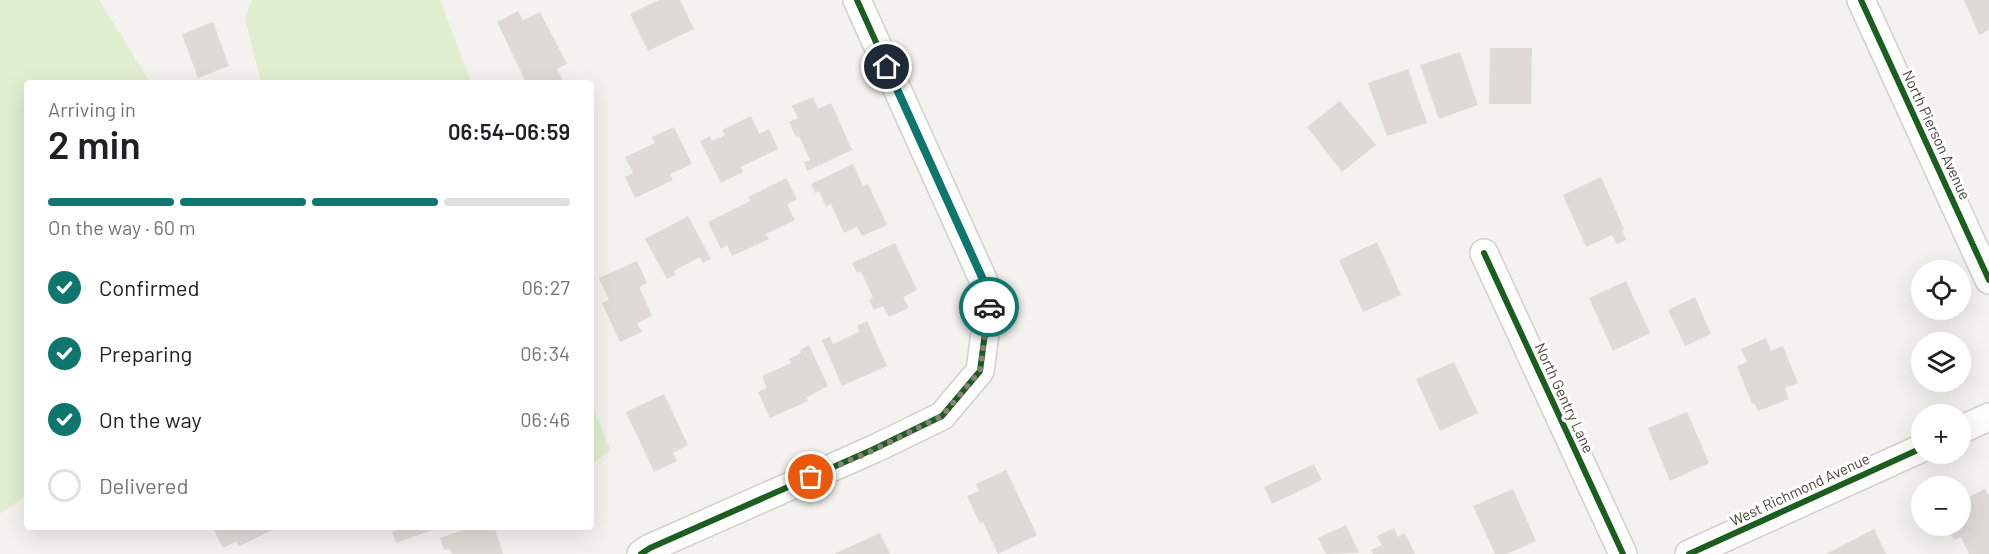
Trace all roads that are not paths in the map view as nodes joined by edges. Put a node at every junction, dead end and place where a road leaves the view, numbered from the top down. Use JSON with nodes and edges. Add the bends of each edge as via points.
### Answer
{"nodes":[{"id":1,"x":857,"y":0,"type":"edge"},
{"id":2,"x":1861,"y":0,"type":"edge"},
{"id":3,"x":1484,"y":253,"type":"dead end"},
{"id":4,"x":1989,"y":280,"type":"edge"},
{"id":5,"x":1989,"y":417,"type":"edge"},
{"id":6,"x":1971,"y":425,"type":"edge"},
{"id":7,"x":1911,"y":453,"type":"edge"},
{"id":8,"x":641,"y":554,"type":"edge"},
{"id":9,"x":1623,"y":554,"type":"edge"},
{"id":10,"x":1689,"y":554,"type":"edge"}],
"edges":[{"from":1,"to":8,"type":"street","via":[[990,295],[980,371],[942,416]]},
{"from":2,"to":4,"type":"street","name":"North Pierson Avenue"},
{"from":3,"to":9,"type":"street","name":"North Gentry Lane"},
{"from":5,"to":6,"type":"street"},
{"from":7,"to":10,"type":"street","name":"West Richmond Avenue"}]}
